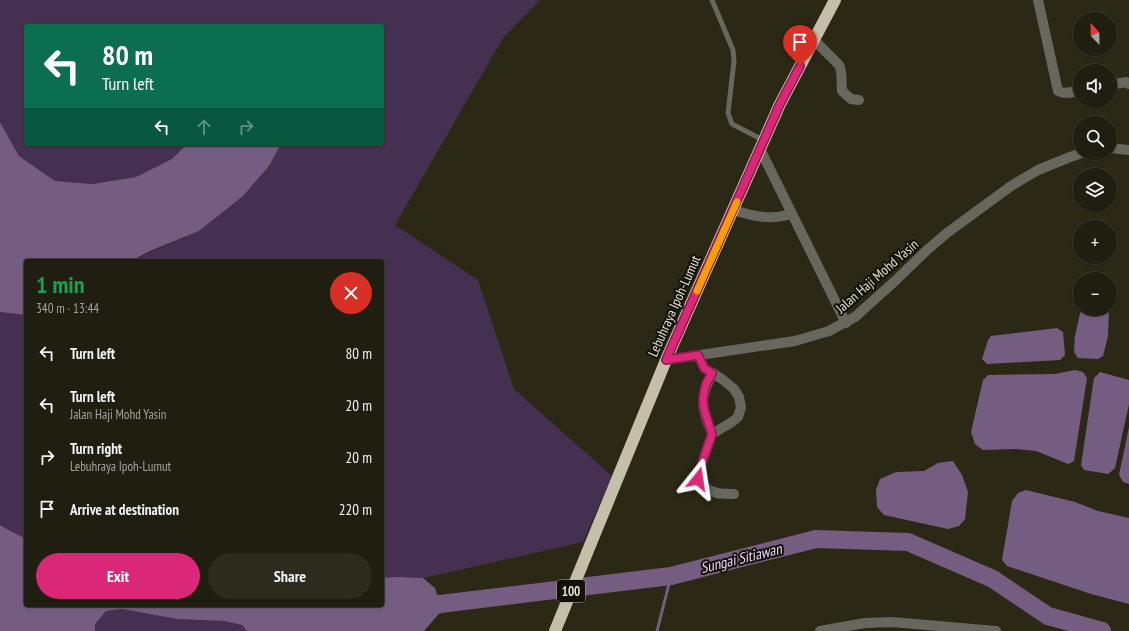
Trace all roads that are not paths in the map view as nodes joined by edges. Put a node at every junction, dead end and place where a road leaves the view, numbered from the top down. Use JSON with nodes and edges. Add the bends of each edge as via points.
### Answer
{"nodes":[{"id":1,"x":712,"y":0,"type":"edge"},
{"id":2,"x":835,"y":0,"type":"edge"},
{"id":3,"x":1038,"y":0,"type":"edge"},
{"id":4,"x":814,"y":40,"type":"junction"},
{"id":5,"x":1117,"y":84,"type":"edge"},
{"id":6,"x":1129,"y":84,"type":"edge"},
{"id":7,"x":1073,"y":92,"type":"edge"},
{"id":8,"x":859,"y":100,"type":"dead end"},
{"id":9,"x":762,"y":145,"type":"junction"},
{"id":10,"x":1128,"y":147,"type":"edge"},
{"id":11,"x":1117,"y":148,"type":"edge"},
{"id":12,"x":1073,"y":156,"type":"edge"},
{"id":13,"x":734,"y":210,"type":"junction"},
{"id":14,"x":792,"y":214,"type":"junction"},
{"id":15,"x":846,"y":323,"type":"junction"},
{"id":16,"x":698,"y":355,"type":"junction"},
{"id":17,"x":666,"y":360,"type":"junction"},
{"id":18,"x":712,"y":373,"type":"junction"},
{"id":19,"x":712,"y":434,"type":"junction"},
{"id":20,"x":734,"y":494,"type":"dead end"},
{"id":21,"x":947,"y":628,"type":"edge"},
{"id":22,"x":555,"y":631,"type":"edge"},
{"id":23,"x":820,"y":631,"type":"edge"},
{"id":24,"x":996,"y":631,"type":"edge"}],
"edges":[{"from":1,"to":9,"type":"lane","via":[[733,50],[729,119],[732,124]]},
{"from":2,"to":4,"type":"highway","name":"Lebuhraya Ipoh-Lumut","number":"100"},
{"from":3,"to":7,"type":"street","via":[[1058,91]]},
{"from":4,"to":8,"type":"street","via":[[839,65],[842,72],[842,91],[851,99]]},
{"from":4,"to":9,"type":"highway","name":"Lebuhraya Ipoh-Lumut","number":"100","via":[[780,104]]},
{"from":5,"to":6,"type":"street"},
{"from":9,"to":13,"type":"highway","name":"Lebuhraya Ipoh-Lumut","number":"100"},
{"from":9,"to":14,"type":"street"},
{"from":10,"to":11,"type":"street"},
{"from":12,"to":15,"type":"street","name":"Jalan Haji Mohd Yasin","via":[[1038,170],[1010,186],[947,233]]},
{"from":13,"to":14,"type":"street","via":[[761,217],[779,218]]},
{"from":13,"to":17,"type":"highway","name":"Lebuhraya Ipoh-Lumut","number":"100"},
{"from":14,"to":15,"type":"street"},
{"from":15,"to":16,"type":"street","name":"Jalan Haji Mohd Yasin","via":[[830,332],[795,341]]},
{"from":16,"to":17,"type":"street","name":"Jalan Haji Mohd Yasin"},
{"from":16,"to":18,"type":"street","via":[[704,368]]},
{"from":17,"to":22,"type":"highway","name":"Lebuhraya Ipoh-Lumut","number":"100"},
{"from":18,"to":19,"type":"street","via":[[706,384],[703,400]]},
{"from":18,"to":19,"type":"street","via":[[734,389],[741,407],[738,417]]},
{"from":19,"to":20,"type":"street","via":[[698,479],[716,493]]},
{"from":21,"to":23,"type":"street","via":[[892,622],[865,623]]},
{"from":21,"to":24,"type":"street"}]}
